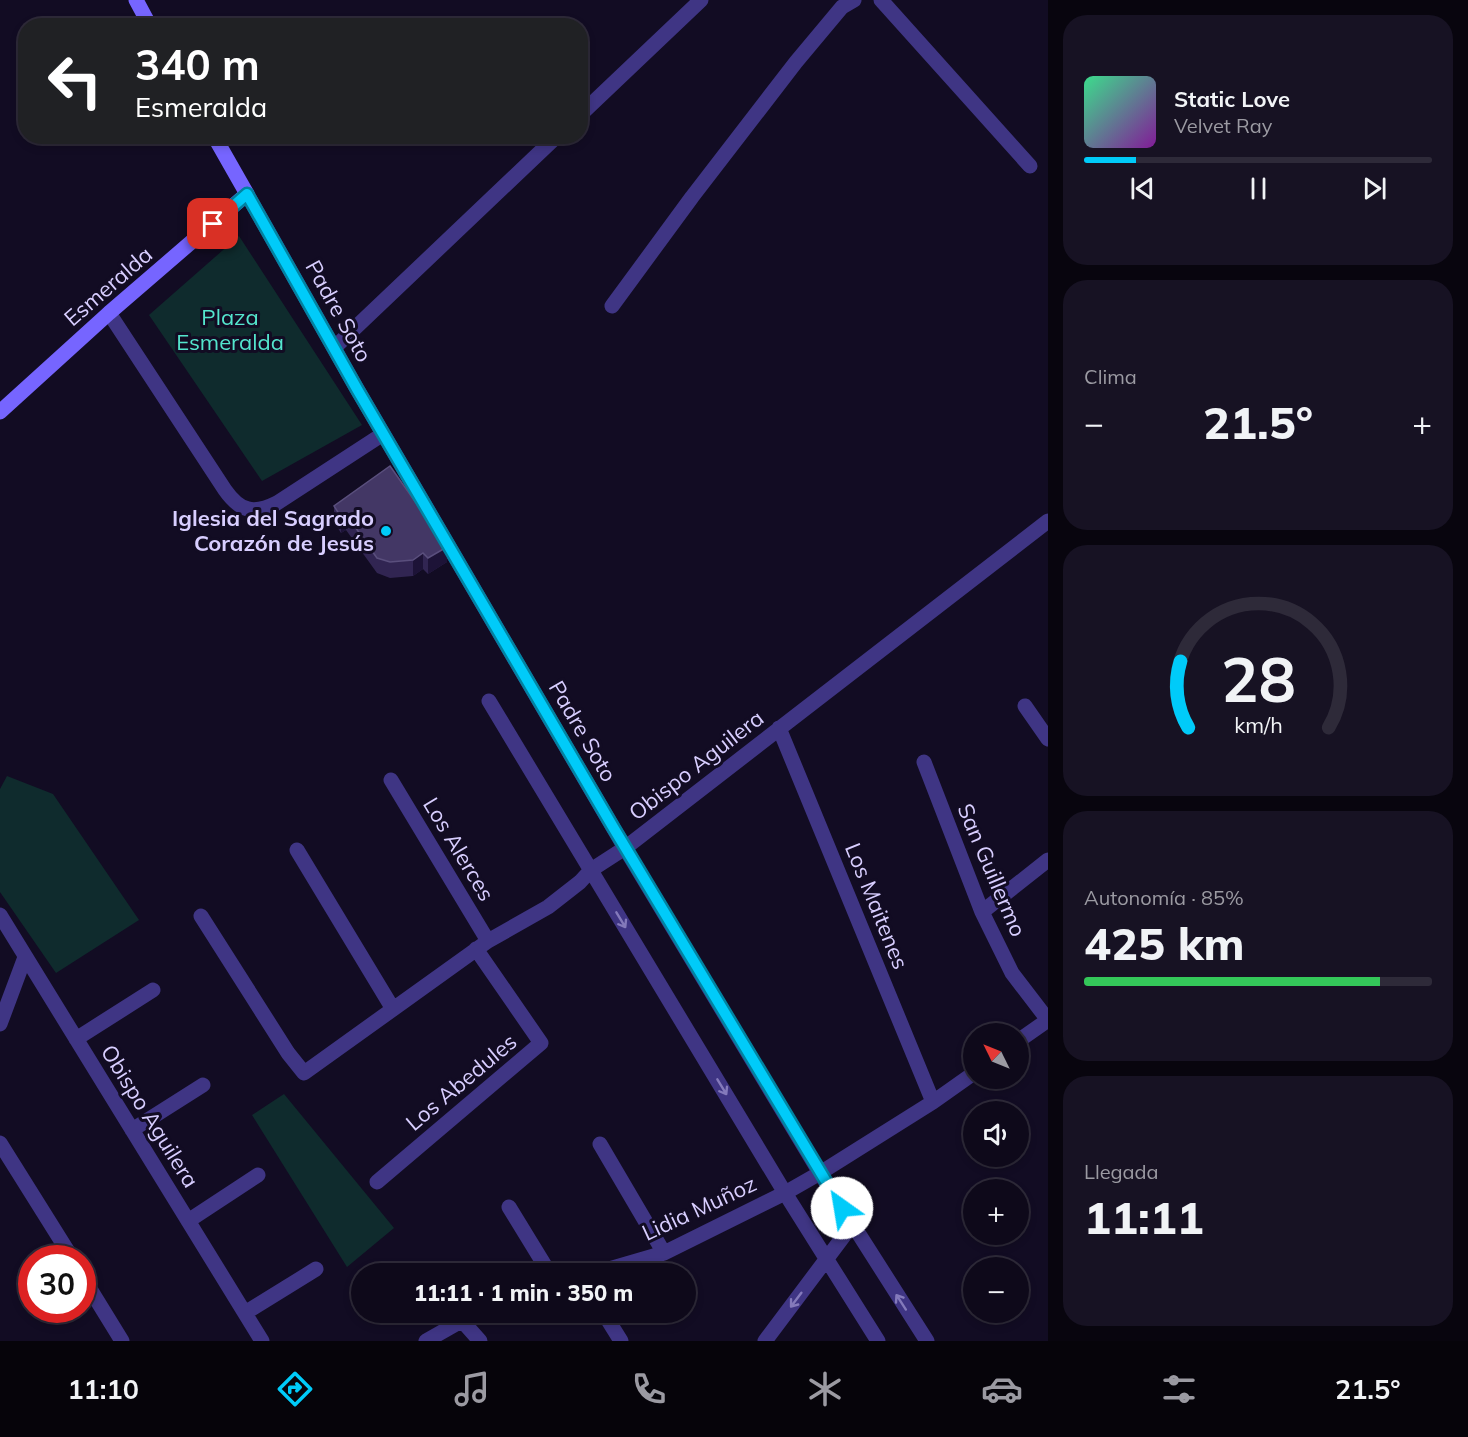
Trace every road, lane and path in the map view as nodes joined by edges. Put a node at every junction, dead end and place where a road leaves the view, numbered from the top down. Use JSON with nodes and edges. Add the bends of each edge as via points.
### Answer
{"nodes":[{"id":1,"x":136,"y":0,"type":"edge"},
{"id":2,"x":701,"y":0,"type":"edge"},
{"id":3,"x":854,"y":0,"type":"edge"},
{"id":4,"x":881,"y":0,"type":"edge"},
{"id":5,"x":146,"y":18,"type":"edge"},
{"id":6,"x":588,"y":107,"type":"edge"},
{"id":7,"x":219,"y":144,"type":"edge"},
{"id":8,"x":550,"y":144,"type":"edge"},
{"id":9,"x":1030,"y":166,"type":"dead end"},
{"id":10,"x":247,"y":194,"type":"junction"},
{"id":11,"x":612,"y":306,"type":"dead end"},
{"id":12,"x":110,"y":314,"type":"junction"},
{"id":13,"x":334,"y":348,"type":"junction"},
{"id":14,"x":0,"y":412,"type":"edge"},
{"id":15,"x":383,"y":434,"type":"junction"},
{"id":16,"x":1048,"y":521,"type":"edge"},
{"id":17,"x":489,"y":701,"type":"dead end"},
{"id":18,"x":1025,"y":706,"type":"dead end"},
{"id":19,"x":779,"y":728,"type":"junction"},
{"id":20,"x":1048,"y":739,"type":"edge"},
{"id":21,"x":924,"y":762,"type":"dead end"},
{"id":22,"x":391,"y":780,"type":"dead end"},
{"id":23,"x":625,"y":848,"type":"junction"},
{"id":24,"x":297,"y":850,"type":"dead end"},
{"id":25,"x":1048,"y":860,"type":"edge"},
{"id":26,"x":591,"y":870,"type":"junction"},
{"id":27,"x":982,"y":912,"type":"junction"},
{"id":28,"x":0,"y":915,"type":"edge"},
{"id":29,"x":201,"y":916,"type":"dead end"},
{"id":30,"x":482,"y":945,"type":"junction"},
{"id":31,"x":25,"y":957,"type":"junction"},
{"id":32,"x":153,"y":990,"type":"dead end"},
{"id":33,"x":393,"y":1009,"type":"junction"},
{"id":34,"x":1048,"y":1020,"type":"edge"},
{"id":35,"x":0,"y":1024,"type":"edge"},
{"id":36,"x":1029,"y":1033,"type":"edge"},
{"id":37,"x":76,"y":1039,"type":"junction"},
{"id":38,"x":963,"y":1081,"type":"edge"},
{"id":39,"x":203,"y":1085,"type":"dead end"},
{"id":40,"x":933,"y":1102,"type":"junction"},
{"id":41,"x":132,"y":1130,"type":"junction"},
{"id":42,"x":0,"y":1143,"type":"edge"},
{"id":43,"x":600,"y":1143,"type":"dead end"},
{"id":44,"x":820,"y":1173,"type":"junction"},
{"id":45,"x":258,"y":1175,"type":"dead end"},
{"id":46,"x":377,"y":1182,"type":"dead end"},
{"id":47,"x":785,"y":1193,"type":"junction"},
{"id":48,"x":509,"y":1207,"type":"dead end"},
{"id":49,"x":188,"y":1221,"type":"junction"},
{"id":50,"x":852,"y":1225,"type":"junction"},
{"id":51,"x":64,"y":1245,"type":"edge"},
{"id":52,"x":664,"y":1253,"type":"junction"},
{"id":53,"x":827,"y":1259,"type":"junction"},
{"id":54,"x":543,"y":1263,"type":"edge"},
{"id":55,"x":630,"y":1263,"type":"edge"},
{"id":56,"x":316,"y":1269,"type":"dead end"},
{"id":57,"x":96,"y":1299,"type":"edge"},
{"id":58,"x":245,"y":1313,"type":"junction"},
{"id":59,"x":449,"y":1323,"type":"edge"},
{"id":60,"x":464,"y":1323,"type":"edge"},
{"id":61,"x":610,"y":1323,"type":"edge"},
{"id":62,"x":877,"y":1340,"type":"edge"},
{"id":63,"x":122,"y":1341,"type":"edge"},
{"id":64,"x":262,"y":1341,"type":"edge"},
{"id":65,"x":426,"y":1341,"type":"edge"},
{"id":66,"x":480,"y":1341,"type":"edge"},
{"id":67,"x":621,"y":1341,"type":"edge"},
{"id":68,"x":765,"y":1341,"type":"edge"},
{"id":69,"x":927,"y":1341,"type":"edge"}],
"edges":[{"from":1,"to":5,"type":"street"},
{"from":2,"to":6,"type":"street"},
{"from":3,"to":11,"type":"street","via":[[842,7],[796,62]]},
{"from":4,"to":9,"type":"street"},
{"from":7,"to":10,"type":"street","name":"Padre Soto"},
{"from":8,"to":13,"type":"street"},
{"from":10,"to":12,"type":"street","name":"Esmeralda"},
{"from":10,"to":13,"type":"street","name":"Padre Soto"},
{"from":12,"to":14,"type":"street","name":"Esmeralda"},
{"from":12,"to":15,"type":"street","via":[[231,499],[243,508],[259,510],[277,503]]},
{"from":13,"to":15,"type":"street","name":"Padre Soto"},
{"from":15,"to":23,"type":"street","name":"Padre Soto"},
{"from":16,"to":19,"type":"street","name":"Obispo Aguilera"},
{"from":17,"to":26,"type":"street"},
{"from":18,"to":20,"type":"street"},
{"from":19,"to":23,"type":"street","name":"Obispo Aguilera"},
{"from":19,"to":40,"type":"street","name":"Los Maitenes"},
{"from":21,"to":27,"type":"street","name":"San Guillermo"},
{"from":22,"to":30,"type":"street","name":"Los Alerces"},
{"from":23,"to":26,"type":"street","name":"Obispo Aguilera"},
{"from":23,"to":44,"type":"street","name":"Padre Soto"},
{"from":24,"to":33,"type":"street"},
{"from":25,"to":27,"type":"street"},
{"from":26,"to":30,"type":"street","name":"Obispo Aguilera","via":[[548,907]]},
{"from":26,"to":47,"type":"street","one_way":true},
{"from":27,"to":34,"type":"street","name":"San Guillermo","via":[[1012,973]]},
{"from":28,"to":31,"type":"street","name":"Obispo Aguilera"},
{"from":29,"to":33,"type":"street","name":"Obispo Aguilera","via":[[304,1073]]},
{"from":30,"to":33,"type":"street","name":"Obispo Aguilera"},
{"from":30,"to":46,"type":"street","name":"Los Abedules","via":[[541,1043]]},
{"from":31,"to":35,"type":"street"},
{"from":31,"to":37,"type":"street","name":"Obispo Aguilera"},
{"from":32,"to":37,"type":"street"},
{"from":34,"to":36,"type":"street"},
{"from":37,"to":41,"type":"street","name":"Obispo Aguilera"},
{"from":38,"to":40,"type":"street","name":"Lidia Muñoz"},
{"from":39,"to":41,"type":"street"},
{"from":40,"to":44,"type":"street","name":"Lidia Muñoz"},
{"from":41,"to":49,"type":"street","name":"Obispo Aguilera"},
{"from":42,"to":51,"type":"street"},
{"from":43,"to":52,"type":"street"},
{"from":44,"to":47,"type":"street","name":"Lidia Muñoz"},
{"from":44,"to":50,"type":"street","name":"Padre Soto"},
{"from":45,"to":49,"type":"street"},
{"from":47,"to":52,"type":"street","name":"Lidia Muñoz"},
{"from":47,"to":53,"type":"street"},
{"from":48,"to":54,"type":"street"},
{"from":49,"to":58,"type":"street","name":"Obispo Aguilera"},
{"from":50,"to":53,"type":"street"},
{"from":69,"to":50,"type":"street","name":"Padre Soto","one_way":true},
{"from":52,"to":55,"type":"street","name":"Lidia Muñoz"},
{"from":53,"to":62,"type":"street"},
{"from":53,"to":68,"type":"street","one_way":true},
{"from":56,"to":58,"type":"street"},
{"from":57,"to":63,"type":"street"},
{"from":58,"to":64,"type":"street","name":"Obispo Aguilera"},
{"from":59,"to":65,"type":"street"},
{"from":60,"to":66,"type":"street"},
{"from":61,"to":67,"type":"street"}]}
